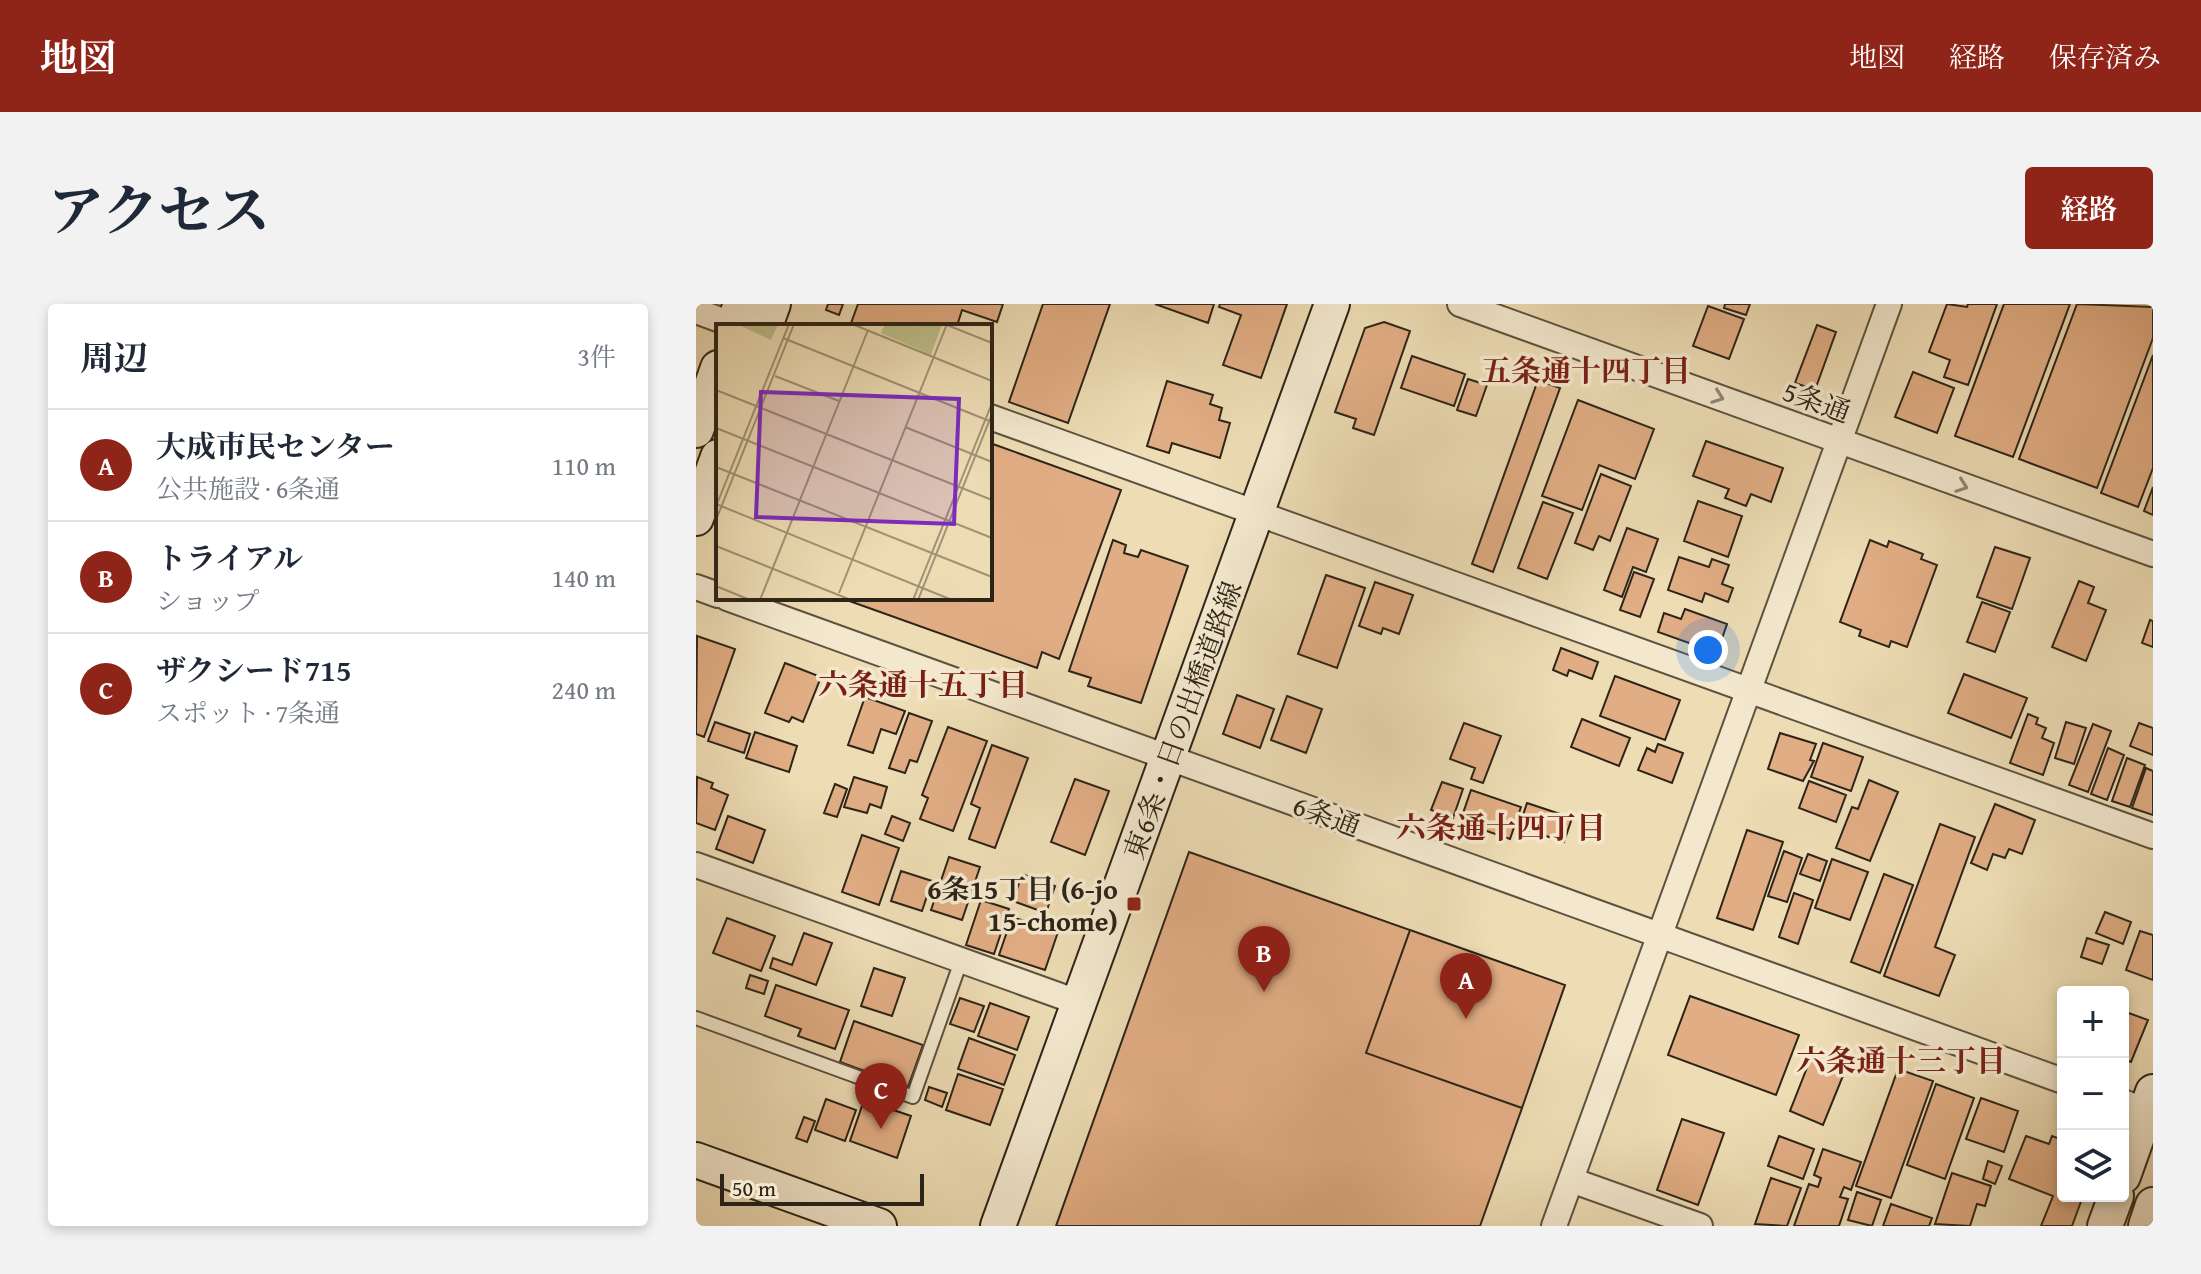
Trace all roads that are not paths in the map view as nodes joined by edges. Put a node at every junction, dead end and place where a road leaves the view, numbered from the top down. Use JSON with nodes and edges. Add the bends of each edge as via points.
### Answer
{"nodes":[{"id":1,"x":773,"y":304,"type":"edge"},
{"id":2,"x":1332,"y":304,"type":"edge"},
{"id":3,"x":1460,"y":304,"type":"edge"},
{"id":4,"x":1889,"y":304,"type":"edge"},
{"id":5,"x":696,"y":311,"type":"edge"},
{"id":6,"x":742,"y":321,"type":"edge"},
{"id":7,"x":716,"y":374,"type":"edge"},
{"id":8,"x":992,"y":418,"type":"edge"},
{"id":9,"x":696,"y":430,"type":"edge"},
{"id":10,"x":1839,"y":441,"type":"junction"},
{"id":11,"x":716,"y":463,"type":"edge"},
{"id":12,"x":1257,"y":513,"type":"junction"},
{"id":13,"x":696,"y":518,"type":"edge"},
{"id":14,"x":2153,"y":554,"type":"edge"},
{"id":15,"x":696,"y":587,"type":"edge"},
{"id":16,"x":716,"y":594,"type":"edge"},
{"id":17,"x":733,"y":600,"type":"edge"},
{"id":18,"x":1751,"y":691,"type":"junction"},
{"id":19,"x":1169,"y":758,"type":"junction"},
{"id":20,"x":2153,"y":836,"type":"edge"},
{"id":21,"x":696,"y":865,"type":"edge"},
{"id":22,"x":1660,"y":935,"type":"junction"},
{"id":23,"x":961,"y":961,"type":"junction"},
{"id":24,"x":1080,"y":1003,"type":"junction"},
{"id":25,"x":696,"y":1018,"type":"edge"},
{"id":26,"x":2057,"y":1079,"type":"edge"},
{"id":27,"x":2144,"y":1104,"type":"edge"},
{"id":28,"x":2129,"y":1155,"type":"edge"},
{"id":29,"x":696,"y":1160,"type":"edge"},
{"id":30,"x":1571,"y":1180,"type":"junction"},
{"id":31,"x":2114,"y":1202,"type":"edge"},
{"id":32,"x":2153,"y":1205,"type":"edge"},
{"id":33,"x":879,"y":1226,"type":"edge"},
{"id":34,"x":998,"y":1226,"type":"edge"},
{"id":35,"x":1554,"y":1226,"type":"edge"},
{"id":36,"x":1700,"y":1226,"type":"edge"},
{"id":37,"x":2105,"y":1226,"type":"edge"},
{"id":38,"x":2146,"y":1226,"type":"edge"}],
"edges":[{"from":1,"to":6,"type":"street"},
{"from":2,"to":12,"type":"street","name":"東6条・日の出橋道路線"},
{"from":3,"to":10,"type":"street","name":"5条通","one_way":true},
{"from":4,"to":10,"type":"street"},
{"from":5,"to":6,"type":"street"},
{"from":7,"to":9,"type":"street"},
{"from":8,"to":12,"type":"street"},
{"from":10,"to":14,"type":"street","name":"5条通","one_way":true},
{"from":10,"to":18,"type":"street"},
{"from":11,"to":13,"type":"street"},
{"from":12,"to":18,"type":"street"},
{"from":12,"to":19,"type":"street","name":"東6条・日の出橋道路線"},
{"from":15,"to":16,"type":"street"},
{"from":17,"to":19,"type":"street","name":"6条通"},
{"from":18,"to":20,"type":"street"},
{"from":18,"to":22,"type":"street"},
{"from":19,"to":22,"type":"street","name":"6条通"},
{"from":19,"to":24,"type":"street","name":"東6条・日の出橋道路線"},
{"from":21,"to":23,"type":"street"},
{"from":22,"to":26,"type":"street","name":"6条通"},
{"from":22,"to":30,"type":"street"},
{"from":23,"to":24,"type":"street"},
{"from":23,"to":25,"type":"lane","via":[[913,1097]]},
{"from":24,"to":34,"type":"street","name":"東6条・日の出橋道路線"},
{"from":27,"to":28,"type":"street"},
{"from":29,"to":33,"type":"street"},
{"from":30,"to":35,"type":"street"},
{"from":30,"to":36,"type":"street"},
{"from":31,"to":37,"type":"street"},
{"from":32,"to":38,"type":"street"}]}
